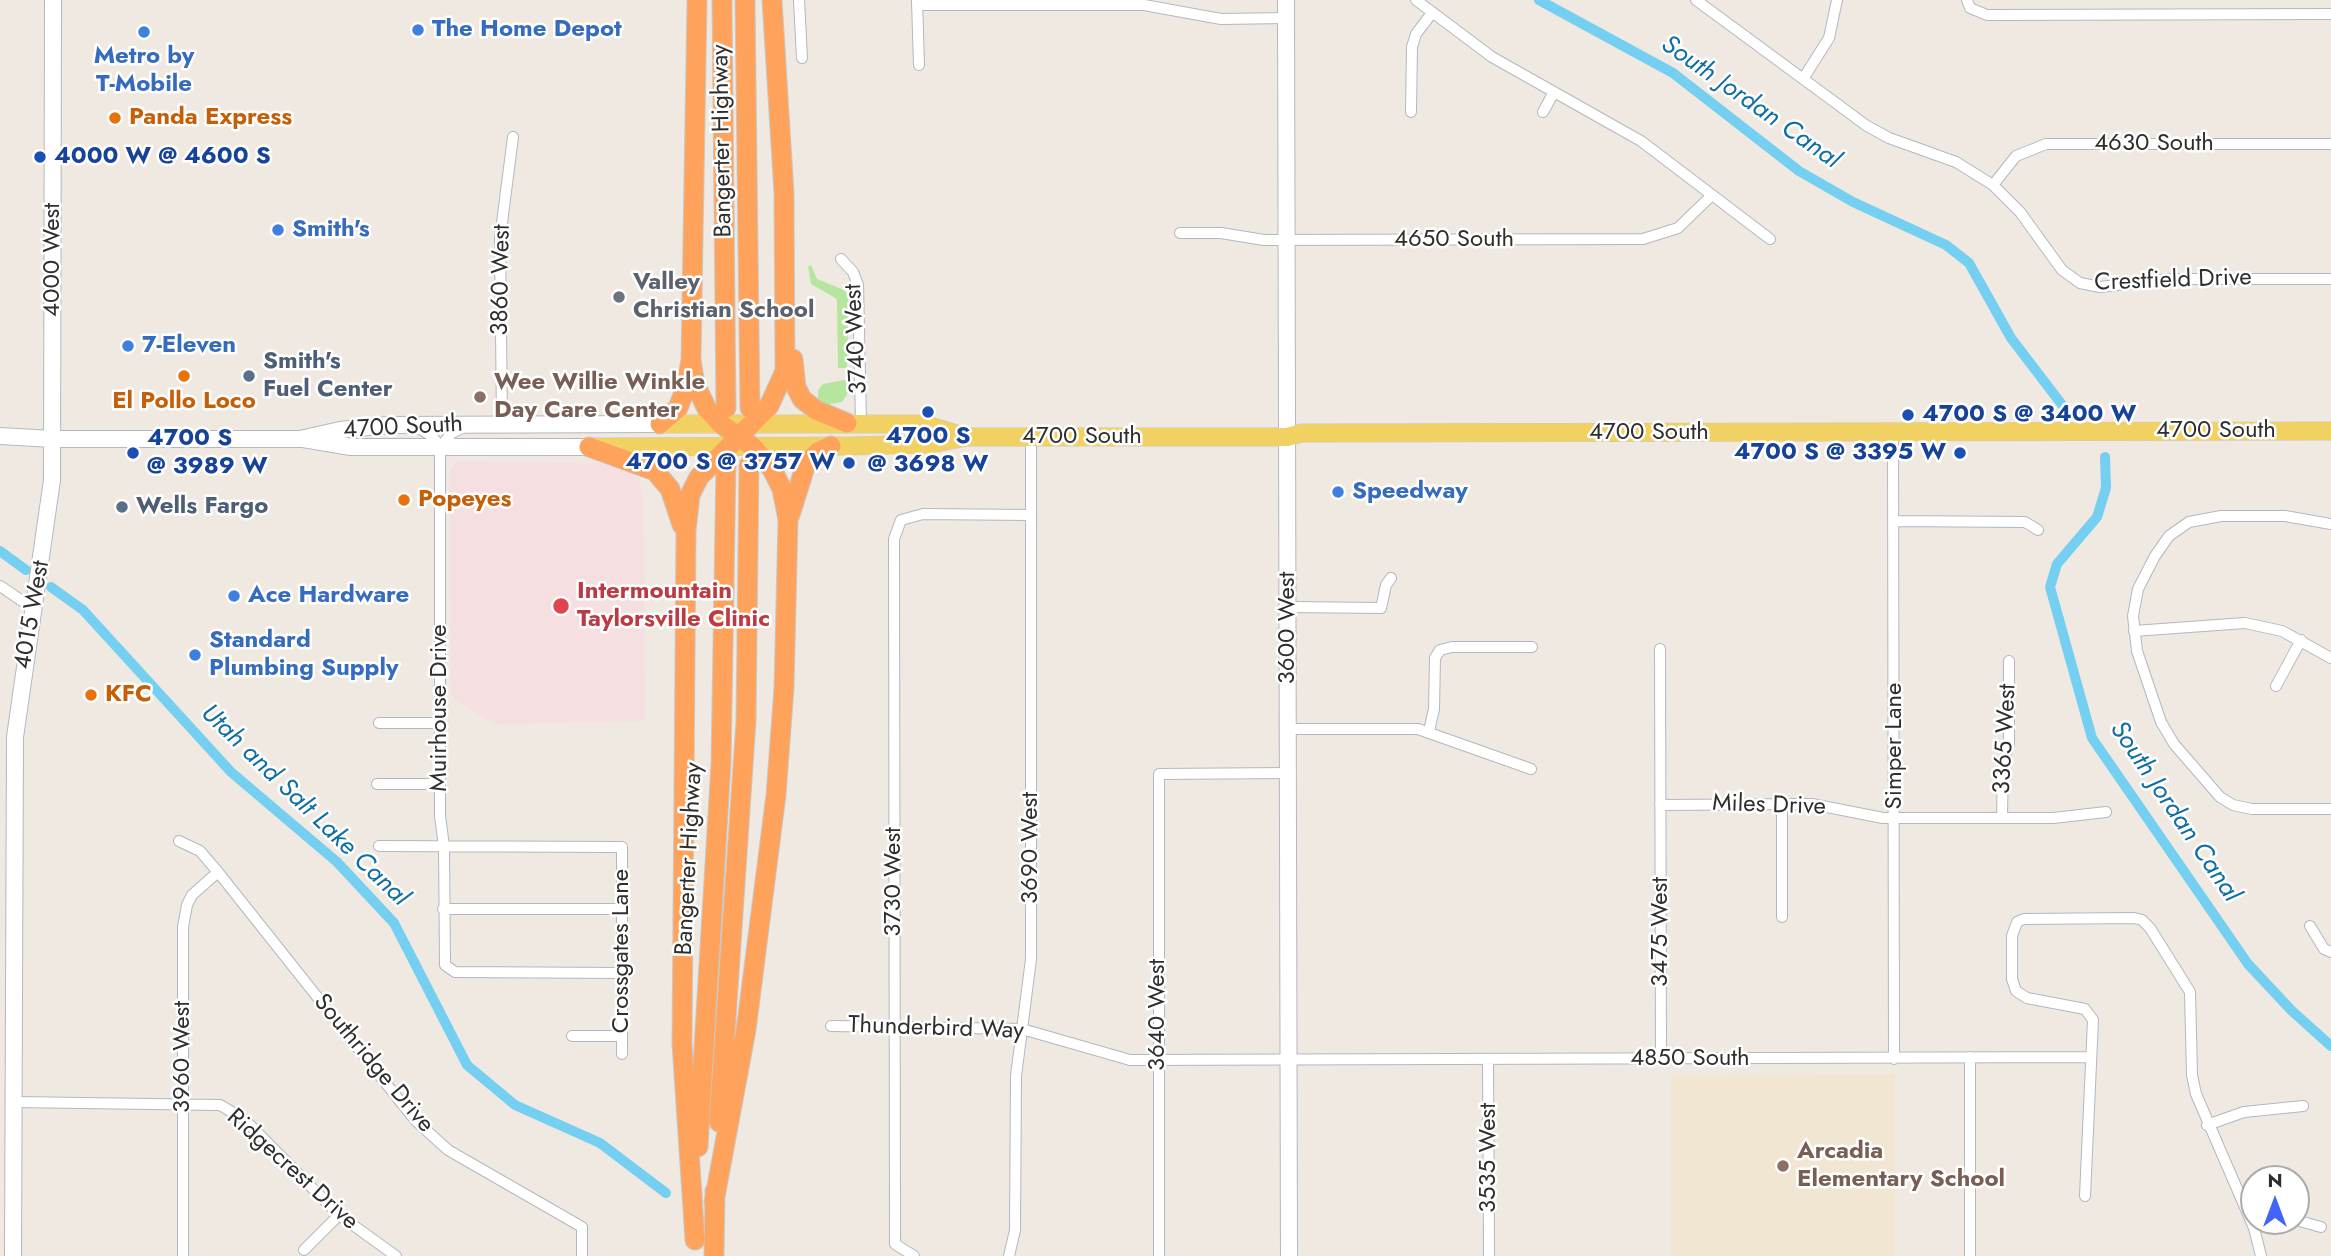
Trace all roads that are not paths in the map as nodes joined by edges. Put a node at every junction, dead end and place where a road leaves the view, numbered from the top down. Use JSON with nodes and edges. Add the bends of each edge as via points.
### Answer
{"nodes":[{"id":1,"x":53,"y":0,"type":"edge"},
{"id":2,"x":697,"y":0,"type":"edge"},
{"id":3,"x":722,"y":0,"type":"edge"},
{"id":4,"x":745,"y":0,"type":"edge"},
{"id":5,"x":772,"y":0,"type":"edge"},
{"id":6,"x":799,"y":0,"type":"edge"},
{"id":7,"x":1286,"y":0,"type":"edge"},
{"id":8,"x":1416,"y":0,"type":"edge"},
{"id":9,"x":1696,"y":0,"type":"edge"},
{"id":10,"x":1837,"y":0,"type":"edge"},
{"id":11,"x":917,"y":3,"type":"edge"},
{"id":12,"x":1969,"y":4,"type":"edge"},
{"id":13,"x":1432,"y":13,"type":"junction"},
{"id":14,"x":2331,"y":14,"type":"edge"},
{"id":15,"x":1286,"y":18,"type":"junction"},
{"id":16,"x":802,"y":58,"type":"dead end"},
{"id":17,"x":919,"y":65,"type":"dead end"},
{"id":18,"x":1803,"y":79,"type":"junction"},
{"id":19,"x":1554,"y":92,"type":"junction"},
{"id":20,"x":1410,"y":112,"type":"dead end"},
{"id":21,"x":1544,"y":112,"type":"dead end"},
{"id":22,"x":513,"y":137,"type":"dead end"},
{"id":23,"x":2331,"y":144,"type":"edge"},
{"id":24,"x":1993,"y":185,"type":"junction"},
{"id":25,"x":1712,"y":195,"type":"junction"},
{"id":26,"x":1180,"y":233,"type":"dead end"},
{"id":27,"x":1770,"y":239,"type":"dead end"},
{"id":28,"x":1287,"y":240,"type":"junction"},
{"id":29,"x":841,"y":258,"type":"dead end"},
{"id":30,"x":2331,"y":279,"type":"edge"},
{"id":31,"x":787,"y":324,"type":"junction"},
{"id":32,"x":691,"y":360,"type":"junction"},
{"id":33,"x":854,"y":423,"type":"junction"},
{"id":34,"x":475,"y":424,"type":"junction"},
{"id":35,"x":502,"y":424,"type":"junction"},
{"id":36,"x":660,"y":424,"type":"junction"},
{"id":37,"x":407,"y":425,"type":"junction"},
{"id":38,"x":2331,"y":431,"type":"edge"},
{"id":39,"x":1894,"y":432,"type":"junction"},
{"id":40,"x":0,"y":436,"type":"edge"},
{"id":41,"x":738,"y":436,"type":"junction"},
{"id":42,"x":967,"y":437,"type":"junction"},
{"id":43,"x":1031,"y":438,"type":"junction"},
{"id":44,"x":1287,"y":438,"type":"junction"},
{"id":45,"x":53,"y":439,"type":"junction"},
{"id":46,"x":300,"y":439,"type":"junction"},
{"id":47,"x":831,"y":446,"type":"junction"},
{"id":48,"x":440,"y":447,"type":"junction"},
{"id":49,"x":589,"y":447,"type":"junction"},
{"id":50,"x":1030,"y":514,"type":"junction"},
{"id":51,"x":49,"y":519,"type":"joint"},
{"id":52,"x":1894,"y":521,"type":"junction"},
{"id":53,"x":2331,"y":524,"type":"edge"},
{"id":54,"x":788,"y":530,"type":"junction"},
{"id":55,"x":2038,"y":530,"type":"dead end"},
{"id":56,"x":685,"y":548,"type":"junction"},
{"id":57,"x":1391,"y":578,"type":"dead end"},
{"id":58,"x":0,"y":586,"type":"edge"},
{"id":59,"x":1287,"y":607,"type":"junction"},
{"id":60,"x":34,"y":609,"type":"junction"},
{"id":61,"x":2134,"y":631,"type":"junction"},
{"id":62,"x":2301,"y":640,"type":"junction"},
{"id":63,"x":1532,"y":647,"type":"dead end"},
{"id":64,"x":1660,"y":649,"type":"dead end"},
{"id":65,"x":2331,"y":658,"type":"edge"},
{"id":66,"x":2009,"y":661,"type":"dead end"},
{"id":67,"x":2276,"y":686,"type":"dead end"},
{"id":68,"x":379,"y":723,"type":"dead end"},
{"id":69,"x":440,"y":723,"type":"junction"},
{"id":70,"x":1287,"y":729,"type":"junction"},
{"id":71,"x":1429,"y":731,"type":"junction"},
{"id":72,"x":1531,"y":769,"type":"dead end"},
{"id":73,"x":1287,"y":774,"type":"junction"},
{"id":74,"x":377,"y":784,"type":"dead end"},
{"id":75,"x":440,"y":784,"type":"junction"},
{"id":76,"x":1782,"y":804,"type":"junction"},
{"id":77,"x":1660,"y":805,"type":"junction"},
{"id":78,"x":2331,"y":809,"type":"edge"},
{"id":79,"x":2106,"y":812,"type":"dead end"},
{"id":80,"x":1896,"y":817,"type":"junction"},
{"id":81,"x":2002,"y":817,"type":"junction"},
{"id":82,"x":179,"y":841,"type":"dead end"},
{"id":83,"x":379,"y":846,"type":"dead end"},
{"id":84,"x":444,"y":846,"type":"junction"},
{"id":85,"x":218,"y":872,"type":"junction"},
{"id":86,"x":443,"y":909,"type":"junction"},
{"id":87,"x":622,"y":909,"type":"junction"},
{"id":88,"x":1782,"y":917,"type":"dead end"},
{"id":89,"x":2311,"y":926,"type":"dead end"},
{"id":90,"x":2331,"y":952,"type":"edge"},
{"id":91,"x":622,"y":973,"type":"junction"},
{"id":92,"x":831,"y":1026,"type":"dead end"},
{"id":93,"x":894,"y":1026,"type":"junction"},
{"id":94,"x":1022,"y":1029,"type":"junction"},
{"id":95,"x":572,"y":1036,"type":"dead end"},
{"id":96,"x":622,"y":1036,"type":"junction"},
{"id":97,"x":622,"y":1054,"type":"dead end"},
{"id":98,"x":1970,"y":1057,"type":"junction"},
{"id":99,"x":2091,"y":1057,"type":"junction"},
{"id":100,"x":1488,"y":1059,"type":"junction"},
{"id":101,"x":1661,"y":1059,"type":"junction"},
{"id":102,"x":1894,"y":1059,"type":"junction"},
{"id":103,"x":1158,"y":1060,"type":"junction"},
{"id":104,"x":1289,"y":1060,"type":"junction"},
{"id":105,"x":7,"y":1102,"type":"edge"},
{"id":106,"x":183,"y":1103,"type":"junction"},
{"id":107,"x":2303,"y":1106,"type":"dead end"},
{"id":108,"x":2207,"y":1125,"type":"junction"},
{"id":109,"x":2085,"y":1196,"type":"dead end"},
{"id":110,"x":2240,"y":1196,"type":"edge"},
{"id":111,"x":714,"y":1202,"type":"junction"},
{"id":112,"x":339,"y":1214,"type":"junction"},
{"id":113,"x":2310,"y":1224,"type":"edge"},
{"id":114,"x":2321,"y":1227,"type":"dead end"},
{"id":115,"x":2256,"y":1235,"type":"edge"},
{"id":116,"x":695,"y":1248,"type":"edge"},
{"id":117,"x":304,"y":1250,"type":"dead end"},
{"id":118,"x":13,"y":1256,"type":"edge"},
{"id":119,"x":183,"y":1256,"type":"edge"},
{"id":120,"x":396,"y":1256,"type":"edge"},
{"id":121,"x":582,"y":1256,"type":"edge"},
{"id":122,"x":714,"y":1256,"type":"edge"},
{"id":123,"x":914,"y":1256,"type":"edge"},
{"id":124,"x":1009,"y":1256,"type":"edge"},
{"id":125,"x":1159,"y":1256,"type":"edge"},
{"id":126,"x":1289,"y":1256,"type":"edge"},
{"id":127,"x":1489,"y":1256,"type":"edge"},
{"id":128,"x":1970,"y":1256,"type":"edge"},
{"id":129,"x":2261,"y":1256,"type":"edge"}],
"edges":[{"from":1,"to":45,"type":"street","name":"4000 West"},
{"from":2,"to":32,"type":"highway"},
{"from":3,"to":41,"type":"highway","name":"Bangerter Highway"},
{"from":4,"to":41,"type":"highway","name":"Bangerter Highway"},
{"from":5,"to":31,"type":"highway","via":[[783,147]]},
{"from":6,"to":16,"type":"street"},
{"from":7,"to":15,"type":"street","name":"3600 West"},
{"from":8,"to":13,"type":"street"},
{"from":9,"to":18,"type":"street","name":"Crestfield Drive"},
{"from":10,"to":18,"type":"street","via":[[1829,38]]},
{"from":11,"to":15,"type":"street","via":[[1144,5],[1221,19]]},
{"from":11,"to":17,"type":"street"},
{"from":12,"to":14,"type":"street","via":[[1986,15]]},
{"from":13,"to":19,"type":"street","via":[[1486,53]]},
{"from":13,"to":20,"type":"street","via":[[1412,47]]},
{"from":15,"to":28,"type":"street","name":"3600 West"},
{"from":18,"to":24,"type":"street","name":"Crestfield Drive","via":[[1877,132],[1956,162]]},
{"from":19,"to":21,"type":"street"},
{"from":19,"to":25,"type":"street","via":[[1630,134]]},
{"from":22,"to":35,"type":"street","name":"3860 West","via":[[500,238]]},
{"from":23,"to":24,"type":"street","name":"4630 South","via":[[2046,144],[2016,156]]},
{"from":24,"to":30,"type":"street","name":"Crestfield Drive","via":[[2020,212],[2062,270],[2087,285],[2169,279]]},
{"from":25,"to":27,"type":"street"},
{"from":25,"to":28,"type":"street","name":"4650 South","via":[[1678,228],[1643,239]]},
{"from":26,"to":28,"type":"street","name":"4650 South"},
{"from":28,"to":44,"type":"street","name":"3600 West"},
{"from":29,"to":33,"type":"street","name":"3740 West","via":[[858,285]]},
{"from":31,"to":33,"type":"highway","via":[[799,394],[811,407]]},
{"from":31,"to":41,"type":"highway","via":[[783,380],[769,406]]},
{"from":32,"to":36,"type":"highway","via":[[678,408]]},
{"from":32,"to":41,"type":"highway","via":[[698,392]]},
{"from":33,"to":41,"type":"main road","name":"4700 South"},
{"from":33,"to":42,"type":"main road","name":"4700 South","via":[[924,424]]},
{"from":34,"to":35,"type":"street","name":"4700 South"},
{"from":34,"to":37,"type":"street","name":"4700 South"},
{"from":34,"to":48,"type":"street","via":[[452,433]]},
{"from":35,"to":36,"type":"street","name":"4700 South"},
{"from":36,"to":41,"type":"main road","name":"4700 South"},
{"from":37,"to":46,"type":"street","name":"4700 South","via":[[343,429]]},
{"from":37,"to":48,"type":"street","via":[[427,432]]},
{"from":38,"to":39,"type":"main road","name":"4700 South"},
{"from":39,"to":44,"type":"main road","name":"4700 South","via":[[1303,433]]},
{"from":39,"to":52,"type":"street","name":"Simper Lane"},
{"from":40,"to":45,"type":"street","name":"4700 South"},
{"from":41,"to":47,"type":"main road","name":"4700 South"},
{"from":41,"to":49,"type":"main road","name":"4700 South"},
{"from":41,"to":54,"type":"highway","via":[[777,479]]},
{"from":41,"to":56,"type":"highway","via":[[705,468],[694,486]]},
{"from":41,"to":111,"type":"highway","name":"Bangerter Highway","via":[[746,721]]},
{"from":41,"to":116,"type":"highway","name":"Bangerter Highway"},
{"from":42,"to":43,"type":"main road","name":"4700 South"},
{"from":42,"to":47,"type":"main road","name":"4700 South","via":[[931,444]]},
{"from":43,"to":44,"type":"main road","name":"4700 South"},
{"from":43,"to":50,"type":"street","name":"3690 West"},
{"from":44,"to":59,"type":"street","name":"3600 West"},
{"from":45,"to":46,"type":"street","name":"4700 South"},
{"from":45,"to":51,"type":"street","name":"4000 West"},
{"from":46,"to":48,"type":"street","name":"4700 South","via":[[351,447]]},
{"from":47,"to":54,"type":"highway","via":[[806,464]]},
{"from":48,"to":49,"type":"street","name":"4700 South"},
{"from":48,"to":69,"type":"street","name":"Muirhouse Drive"},
{"from":49,"to":56,"type":"highway","via":[[648,467],[661,477],[677,508]]},
{"from":50,"to":93,"type":"street","name":"3730 West","via":[[923,514],[901,520],[894,539]]},
{"from":50,"to":94,"type":"street","name":"3690 West","via":[[1031,959]]},
{"from":51,"to":60,"type":"street","name":"4015 West"},
{"from":52,"to":55,"type":"street","via":[[2025,522]]},
{"from":52,"to":80,"type":"street","name":"Simper Lane"},
{"from":53,"to":61,"type":"street","via":[[2285,516],[2221,516],[2189,522],[2169,536],[2143,578],[2134,602]]},
{"from":54,"to":111,"type":"highway","via":[[776,795],[748,1016]]},
{"from":56,"to":116,"type":"highway","via":[[682,1044]]},
{"from":57,"to":59,"type":"street","via":[[1381,608]]},
{"from":58,"to":60,"type":"street"},
{"from":59,"to":70,"type":"street","name":"3600 West"},
{"from":60,"to":105,"type":"street","name":"4015 West","via":[[15,737]]},
{"from":61,"to":62,"type":"street","via":[[2245,623]]},
{"from":61,"to":78,"type":"street","via":[[2161,722],[2220,797],[2252,809]]},
{"from":62,"to":65,"type":"street"},
{"from":62,"to":67,"type":"street"},
{"from":63,"to":71,"type":"street","via":[[1440,650],[1434,664]]},
{"from":64,"to":77,"type":"street","name":"3475 West"},
{"from":66,"to":81,"type":"street","name":"3365 West","via":[[2009,743],[2003,765]]},
{"from":68,"to":69,"type":"street"},
{"from":69,"to":75,"type":"street","name":"Muirhouse Drive"},
{"from":70,"to":71,"type":"street"},
{"from":70,"to":73,"type":"street","name":"3600 West"},
{"from":71,"to":72,"type":"street"},
{"from":73,"to":103,"type":"street","name":"3640 West","via":[[1159,774]]},
{"from":73,"to":104,"type":"street","name":"3600 West"},
{"from":74,"to":75,"type":"street"},
{"from":75,"to":84,"type":"street","name":"Muirhouse Drive"},
{"from":76,"to":77,"type":"street","name":"Miles Drive"},
{"from":76,"to":80,"type":"street","name":"Miles Drive","via":[[1826,805],[1859,815]]},
{"from":76,"to":88,"type":"street"},
{"from":77,"to":101,"type":"street","name":"3475 West"},
{"from":79,"to":81,"type":"street","name":"Miles Drive"},
{"from":80,"to":81,"type":"street","name":"Miles Drive"},
{"from":80,"to":102,"type":"street","name":"Simper Lane"},
{"from":82,"to":85,"type":"street","name":"Southridge Drive","via":[[200,851]]},
{"from":83,"to":84,"type":"street"},
{"from":84,"to":86,"type":"street","name":"Muirhouse Drive"},
{"from":84,"to":87,"type":"street","name":"Crossgates Lane","via":[[622,847]]},
{"from":85,"to":106,"type":"street","name":"3960 West","via":[[192,895],[184,915]]},
{"from":85,"to":121,"type":"street","name":"Southridge Drive","via":[[415,1120],[448,1150],[582,1227]]},
{"from":86,"to":87,"type":"street"},
{"from":86,"to":91,"type":"street","name":"Muirhouse Drive","via":[[446,969]]},
{"from":87,"to":91,"type":"street","name":"Crossgates Lane"},
{"from":89,"to":90,"type":"street","via":[[2324,949]]},
{"from":91,"to":96,"type":"street","name":"Crossgates Lane"},
{"from":92,"to":93,"type":"street","name":"Thunderbird Way"},
{"from":93,"to":94,"type":"street","name":"Thunderbird Way"},
{"from":93,"to":123,"type":"street","name":"3730 West","via":[[895,1244]]},
{"from":94,"to":103,"type":"street","name":"Thunderbird Way","via":[[1104,1055]]},
{"from":94,"to":124,"type":"street","name":"3690 West","via":[[1015,1091],[1015,1230]]},
{"from":95,"to":96,"type":"street"},
{"from":96,"to":97,"type":"street","name":"Crossgates Lane"},
{"from":98,"to":99,"type":"street","name":"4850 South"},
{"from":98,"to":102,"type":"street","name":"4850 South"},
{"from":98,"to":128,"type":"street"},
{"from":99,"to":108,"type":"street","via":[[2090,1013],[2077,1006],[2027,998],[2016,991],[2012,979],[2017,922],[2031,918],[2143,920],[2190,992],[2192,1075]]},
{"from":99,"to":109,"type":"street"},
{"from":100,"to":101,"type":"street","name":"4850 South"},
{"from":100,"to":104,"type":"street","name":"4850 South"},
{"from":100,"to":127,"type":"street","name":"3535 West"},
{"from":101,"to":102,"type":"street","name":"4850 South"},
{"from":103,"to":104,"type":"street","name":"Thunderbird Way"},
{"from":103,"to":125,"type":"street","name":"3640 West"},
{"from":104,"to":126,"type":"street","name":"3600 West"},
{"from":105,"to":106,"type":"street","name":"Ridgecrest Drive"},
{"from":105,"to":118,"type":"street","name":"4015 West"},
{"from":106,"to":112,"type":"street","name":"Ridgecrest Drive","via":[[220,1105],[233,1111]]},
{"from":106,"to":119,"type":"street","name":"3960 West"},
{"from":107,"to":108,"type":"street","via":[[2244,1112]]},
{"from":108,"to":110,"type":"street"},
{"from":111,"to":122,"type":"highway","name":"Bangerter Highway"},
{"from":112,"to":117,"type":"street"},
{"from":112,"to":120,"type":"street","name":"Ridgecrest Drive"},
{"from":113,"to":114,"type":"street"},
{"from":115,"to":129,"type":"street"}]}
